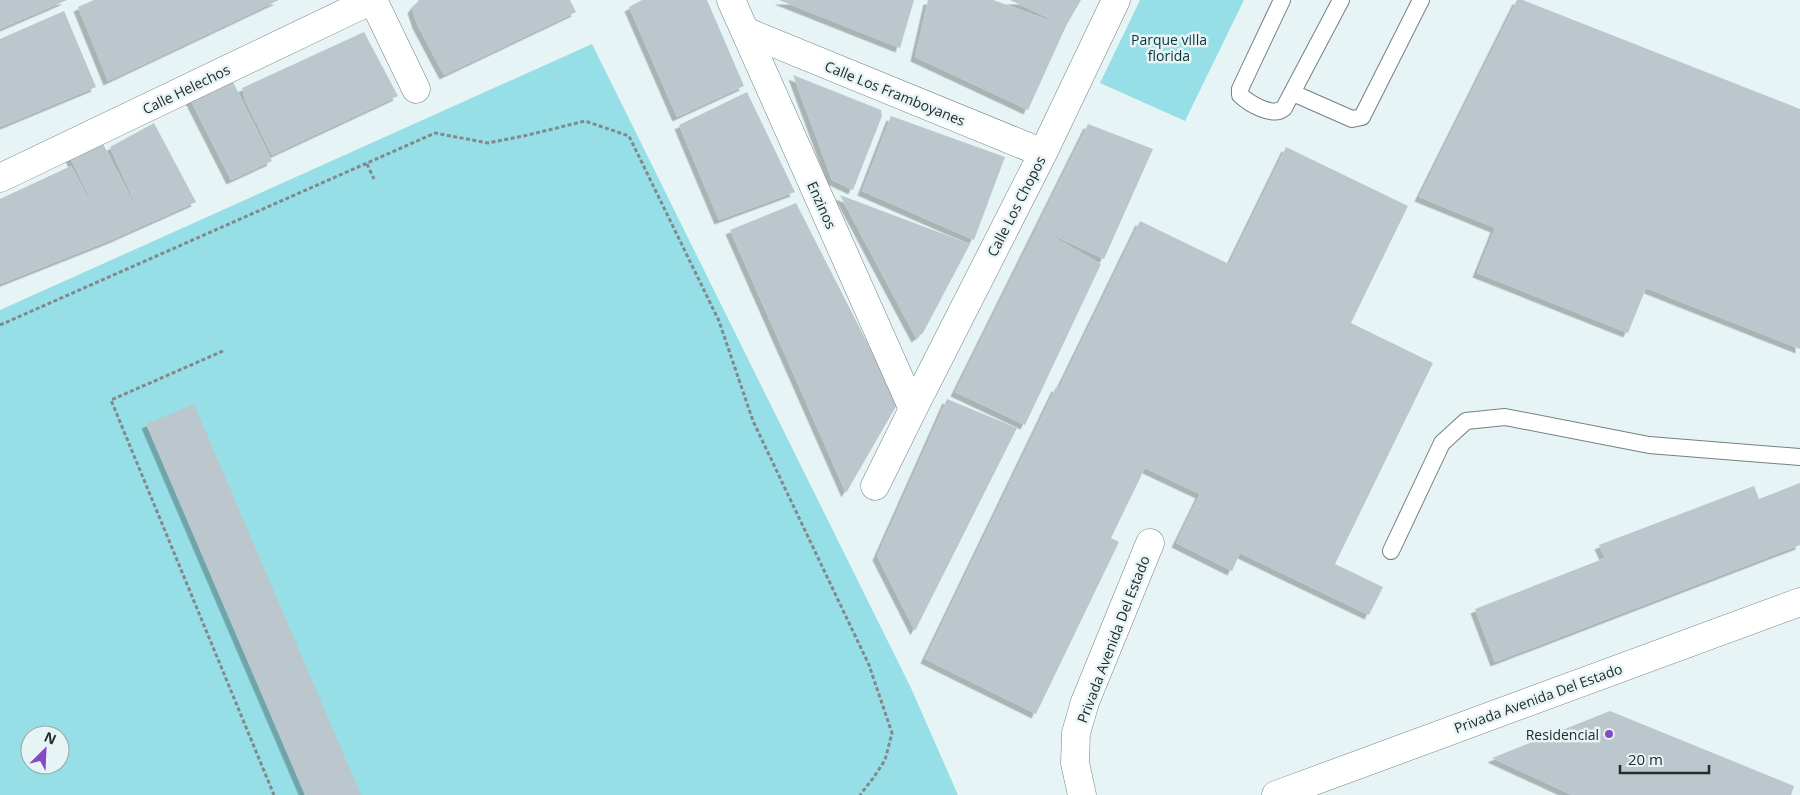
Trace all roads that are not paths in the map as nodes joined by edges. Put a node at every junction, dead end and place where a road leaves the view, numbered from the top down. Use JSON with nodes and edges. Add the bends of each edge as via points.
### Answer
{"nodes":[{"id":1,"x":372,"y":0,"type":"edge"},
{"id":2,"x":731,"y":0,"type":"edge"},
{"id":3,"x":1116,"y":0,"type":"edge"},
{"id":4,"x":1282,"y":0,"type":"edge"},
{"id":5,"x":1341,"y":0,"type":"edge"},
{"id":6,"x":1421,"y":0,"type":"edge"},
{"id":7,"x":746,"y":32,"type":"junction"},
{"id":8,"x":416,"y":89,"type":"dead end"},
{"id":9,"x":1293,"y":93,"type":"junction"},
{"id":10,"x":1043,"y":153,"type":"junction"},
{"id":11,"x":0,"y":178,"type":"edge"},
{"id":12,"x":913,"y":410,"type":"junction"},
{"id":13,"x":1800,"y":456,"type":"edge"},
{"id":14,"x":876,"y":486,"type":"dead end"},
{"id":15,"x":1150,"y":543,"type":"dead end"},
{"id":16,"x":1391,"y":551,"type":"dead end"},
{"id":17,"x":1800,"y":602,"type":"edge"},
{"id":18,"x":1082,"y":795,"type":"edge"},
{"id":19,"x":1276,"y":795,"type":"edge"}],
"edges":[{"from":1,"to":8,"type":"street"},
{"from":1,"to":11,"type":"street","name":"Calle Helechos"},
{"from":2,"to":7,"type":"street","name":"Enzinos"},
{"from":3,"to":10,"type":"street","name":"Calle Los Chopos"},
{"from":4,"to":9,"type":"lane","via":[[1242,82],[1240,95],[1276,112],[1284,108]]},
{"from":5,"to":9,"type":"lane"},
{"from":6,"to":9,"type":"lane","via":[[1362,117],[1352,118]]},
{"from":7,"to":10,"type":"street","name":"Calle Los Framboyanes"},
{"from":7,"to":12,"type":"street","name":"Enzinos"},
{"from":10,"to":12,"type":"street","name":"Calle Los Chopos"},
{"from":12,"to":14,"type":"street","name":"Calle Los Chopos"},
{"from":13,"to":16,"type":"lane","via":[[1649,445],[1505,417],[1466,421],[1442,443]]},
{"from":15,"to":18,"type":"street","name":"Privada Avenida Del Estado","via":[[1085,702],[1076,733],[1076,763]]},
{"from":17,"to":19,"type":"street","name":"Privada Avenida Del Estado"}]}
